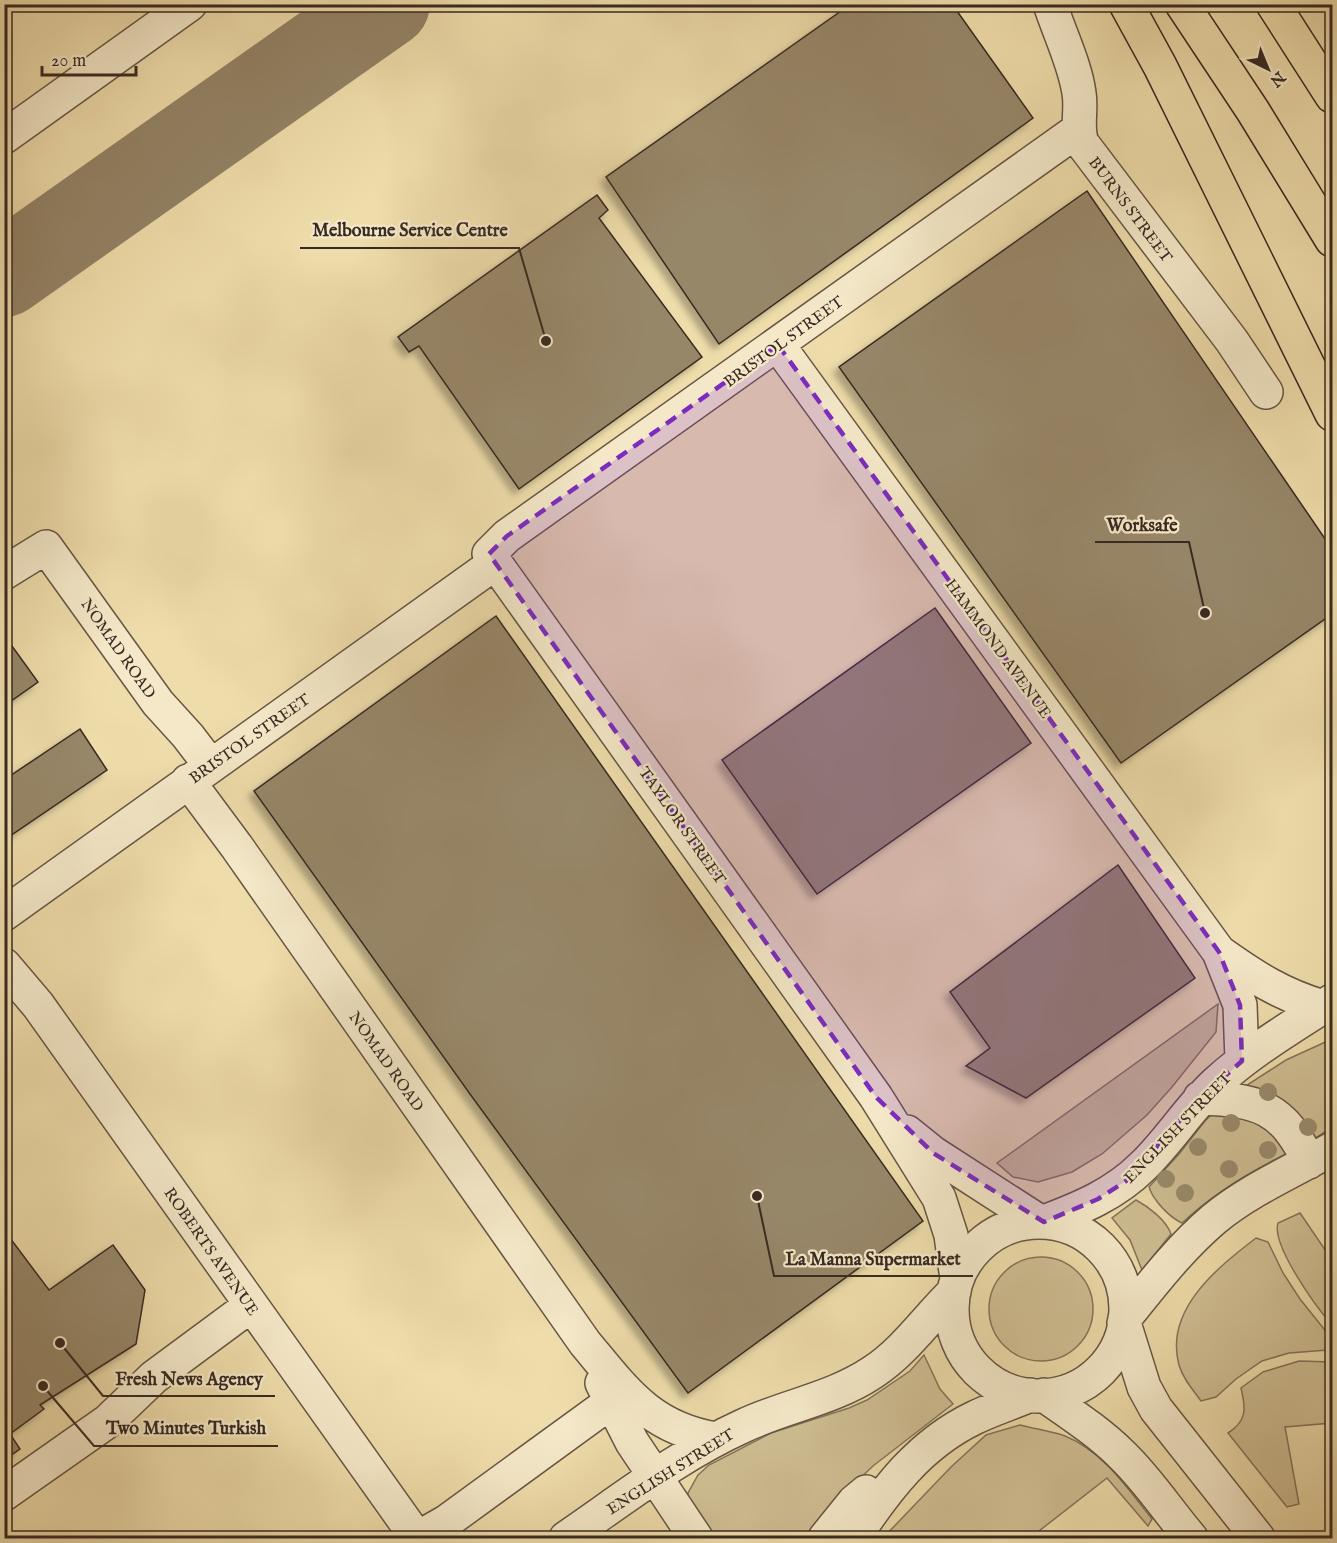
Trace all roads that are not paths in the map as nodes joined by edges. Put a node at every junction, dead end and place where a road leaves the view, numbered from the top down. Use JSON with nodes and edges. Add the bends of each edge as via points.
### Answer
{"nodes":[{"id":1,"x":190,"y":4,"type":"edge"},
{"id":2,"x":1050,"y":4,"type":"edge"},
{"id":3,"x":1126,"y":4,"type":"edge"},
{"id":4,"x":1182,"y":4,"type":"edge"},
{"id":5,"x":1273,"y":4,"type":"edge"},
{"id":6,"x":1332,"y":96,"type":"edge"},
{"id":7,"x":1078,"y":130,"type":"junction"},
{"id":8,"x":4,"y":137,"type":"edge"},
{"id":9,"x":1332,"y":240,"type":"edge"},
{"id":10,"x":778,"y":345,"type":"junction"},
{"id":11,"x":1266,"y":392,"type":"dead end"},
{"id":12,"x":1332,"y":414,"type":"edge"},
{"id":13,"x":492,"y":559,"type":"junction"},
{"id":14,"x":4,"y":573,"type":"edge"},
{"id":15,"x":199,"y":773,"type":"junction"},
{"id":16,"x":4,"y":914,"type":"edge"},
{"id":17,"x":1219,"y":952,"type":"junction"},
{"id":18,"x":4,"y":965,"type":"edge"},
{"id":19,"x":1328,"y":1004,"type":"edge"},
{"id":20,"x":1242,"y":1061,"type":"junction"},
{"id":21,"x":876,"y":1097,"type":"junction"},
{"id":22,"x":1200,"y":1098,"type":"junction"},
{"id":23,"x":1321,"y":1156,"type":"edge"},
{"id":24,"x":1042,"y":1222,"type":"junction"},
{"id":25,"x":956,"y":1286,"type":"junction"},
{"id":26,"x":250,"y":1306,"type":"junction"},
{"id":27,"x":1124,"y":1320,"type":"junction"},
{"id":28,"x":1037,"y":1395,"type":"junction"},
{"id":29,"x":618,"y":1397,"type":"junction"},
{"id":30,"x":629,"y":1438,"type":"junction"},
{"id":31,"x":716,"y":1439,"type":"junction"},
{"id":32,"x":556,"y":1442,"type":"junction"},
{"id":33,"x":919,"y":1455,"type":"junction"},
{"id":34,"x":654,"y":1478,"type":"junction"},
{"id":35,"x":4,"y":1494,"type":"edge"},
{"id":36,"x":417,"y":1539,"type":"edge"},
{"id":37,"x":566,"y":1539,"type":"edge"},
{"id":38,"x":696,"y":1539,"type":"edge"},
{"id":39,"x":825,"y":1539,"type":"edge"},
{"id":40,"x":854,"y":1539,"type":"edge"},
{"id":41,"x":1191,"y":1539,"type":"edge"},
{"id":42,"x":1258,"y":1539,"type":"edge"}],
"edges":[{"from":1,"to":8,"type":"street"},
{"from":2,"to":7,"type":"street","name":"BURNS STREET","via":[[1078,87]]},
{"from":3,"to":12,"type":"highway"},
{"from":4,"to":9,"type":"highway"},
{"from":5,"to":6,"type":"highway"},
{"from":7,"to":10,"type":"street","name":"BRISTOL STREET"},
{"from":7,"to":11,"type":"street","name":"BURNS STREET","via":[[1091,157],[1232,341]]},
{"from":10,"to":13,"type":"street","name":"BRISTOL STREET","via":[[507,536]]},
{"from":10,"to":17,"type":"street","name":"HAMMOND AVENUE"},
{"from":13,"to":15,"type":"street","name":"BRISTOL STREET"},
{"from":13,"to":21,"type":"street","name":"TAYLOR STREET"},
{"from":14,"to":15,"type":"street","name":"NOMAD ROAD","via":[[46,547],[158,702],[188,736]]},
{"from":15,"to":16,"type":"street","name":"BRISTOL STREET"},
{"from":15,"to":29,"type":"street","name":"NOMAD ROAD","via":[[250,866],[585,1343]]},
{"from":17,"to":19,"type":"street","name":"HAMMOND AVENUE","via":[[1268,986],[1287,995]]},
{"from":17,"to":20,"type":"street","name":"HAMMOND AVENUE","via":[[1240,1005]]},
{"from":18,"to":26,"type":"street","name":"ROBERTS AVENUE","via":[[52,1025]]},
{"from":19,"to":20,"type":"street","name":"ENGLISH STREET"},
{"from":20,"to":22,"type":"street","name":"ENGLISH STREET"},
{"from":21,"to":24,"type":"street","name":"TAYLOR STREET","via":[[904,1129],[933,1153]]},
{"from":21,"to":25,"type":"street","name":"TAYLOR STREET","via":[[939,1198],[951,1235]]},
{"from":22,"to":23,"type":"street","via":[[1236,1100],[1263,1108]]},
{"from":22,"to":24,"type":"street","name":"ENGLISH STREET","via":[[1156,1152],[1126,1181],[1098,1199]]},
{"from":23,"to":27,"type":"street","via":[[1244,1198],[1215,1219],[1173,1259]]},
{"from":24,"to":25,"type":"street","via":[[1013,1226],[989,1238],[970,1256]]},
{"from":24,"to":27,"type":"street","via":[[1078,1231],[1105,1253],[1122,1283]]},
{"from":25,"to":28,"type":"street","via":[[952,1305],[955,1331],[965,1355],[993,1383],[1017,1393]]},
{"from":25,"to":31,"type":"street","name":"ENGLISH STREET","via":[[904,1346],[873,1372],[831,1394]]},
{"from":26,"to":35,"type":"street","via":[[154,1377],[108,1421]]},
{"from":26,"to":36,"type":"street","name":"ROBERTS AVENUE"},
{"from":27,"to":28,"type":"street","via":[[1115,1350],[1096,1373],[1072,1388]]},
{"from":27,"to":42,"type":"street","via":[[1149,1398]]},
{"from":28,"to":33,"type":"street","via":[[974,1418]]},
{"from":28,"to":41,"type":"street","via":[[1083,1423],[1122,1455]]},
{"from":29,"to":30,"type":"street","name":"NOMAD ROAD"},
{"from":29,"to":31,"type":"street","name":"NOMAD ROAD","via":[[675,1428]]},
{"from":29,"to":32,"type":"street"},
{"from":30,"to":32,"type":"street","via":[[619,1431],[604,1429]]},
{"from":30,"to":34,"type":"street","name":"NOMAD ROAD"},
{"from":31,"to":34,"type":"street","name":"ENGLISH STREET"},
{"from":32,"to":36,"type":"street"},
{"from":33,"to":39,"type":"street","via":[[864,1493]]},
{"from":33,"to":40,"type":"street","via":[[881,1498]]},
{"from":34,"to":37,"type":"street","name":"ENGLISH STREET"},
{"from":34,"to":38,"type":"street","name":"NOMAD ROAD"}]}
